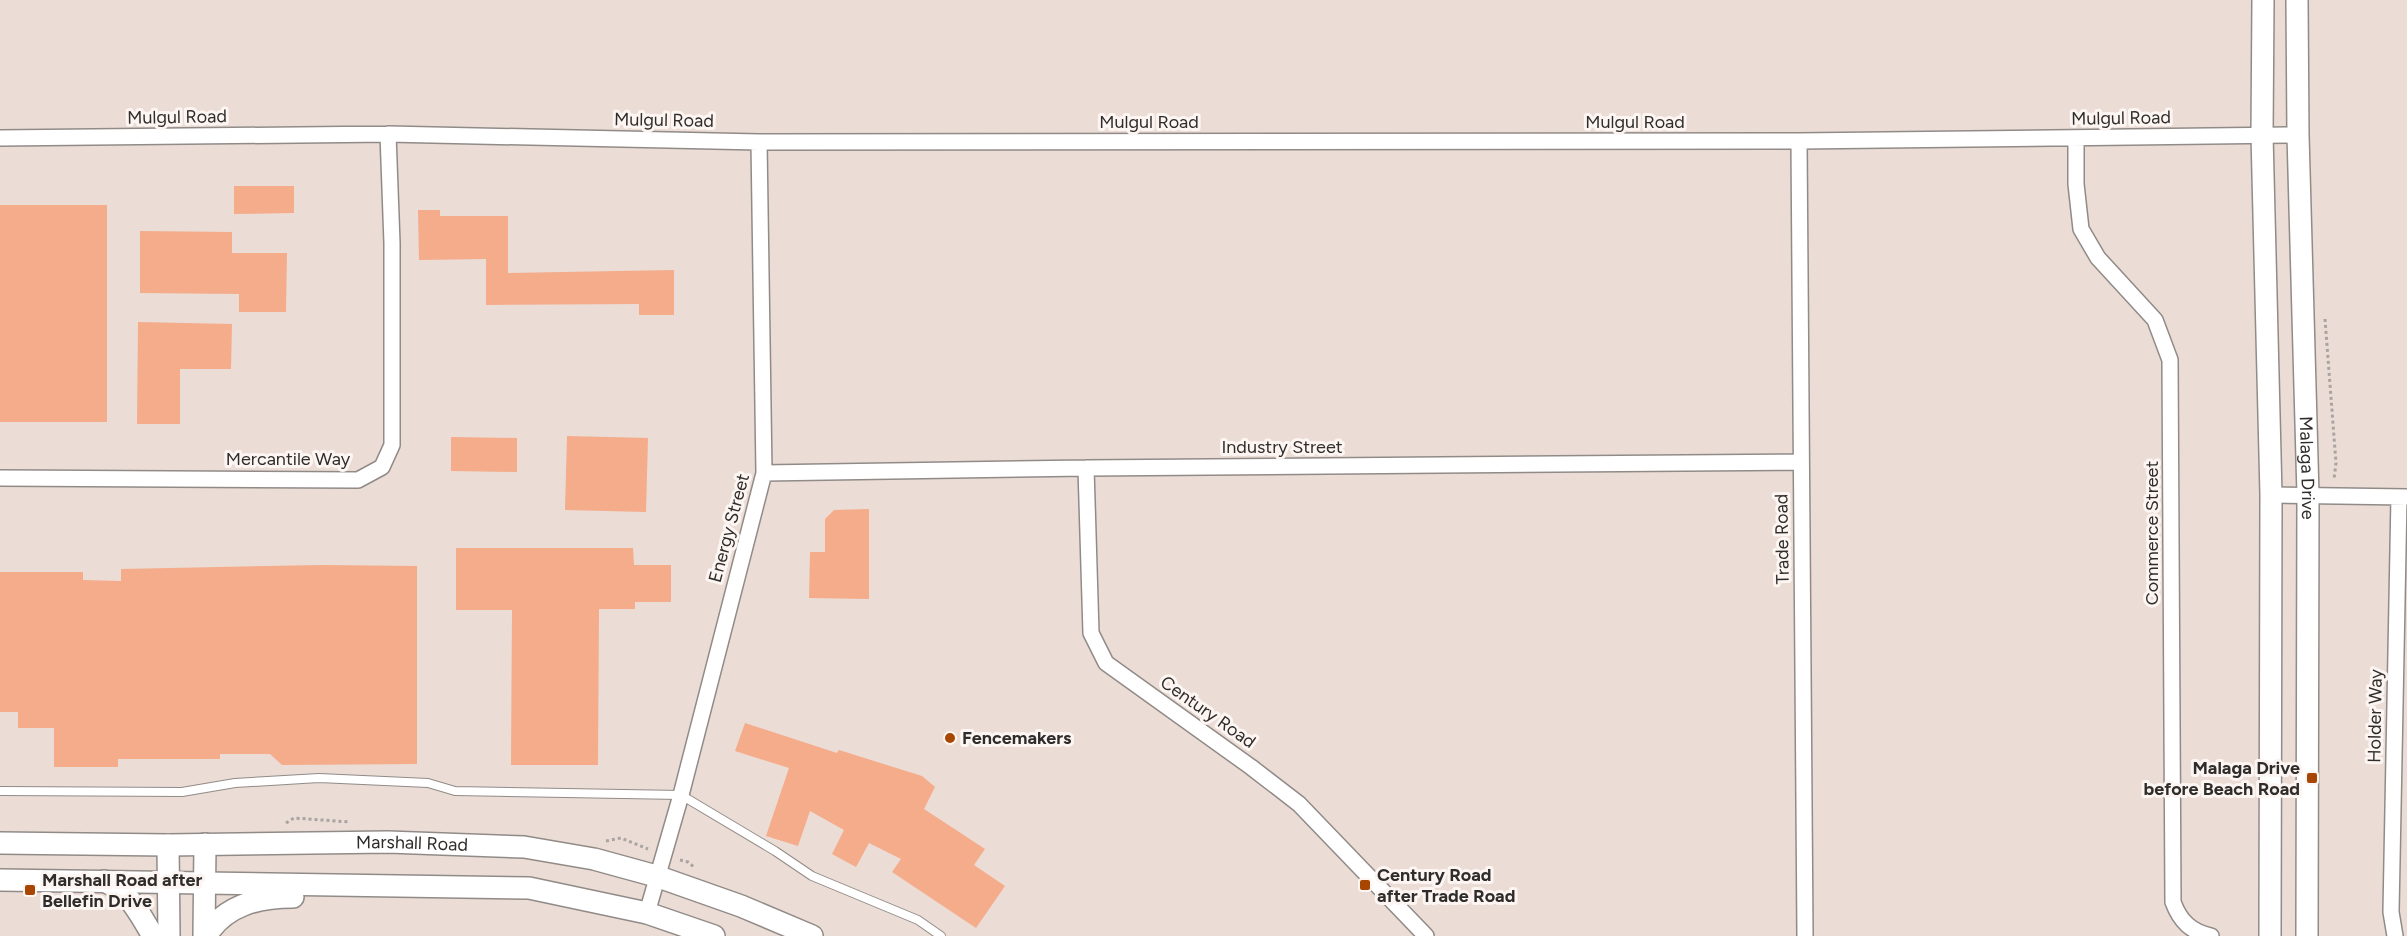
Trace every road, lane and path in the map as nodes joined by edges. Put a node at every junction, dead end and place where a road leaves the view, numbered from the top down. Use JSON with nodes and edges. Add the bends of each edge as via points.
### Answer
{"nodes":[{"id":1,"x":2263,"y":0,"type":"edge"},
{"id":2,"x":2297,"y":0,"type":"edge"},
{"id":3,"x":388,"y":134,"type":"junction"},
{"id":4,"x":2262,"y":135,"type":"junction"},
{"id":5,"x":2298,"y":135,"type":"junction"},
{"id":6,"x":0,"y":138,"type":"edge"},
{"id":7,"x":2076,"y":139,"type":"junction"},
{"id":8,"x":1799,"y":141,"type":"junction"},
{"id":9,"x":759,"y":142,"type":"junction"},
{"id":10,"x":1800,"y":462,"type":"junction"},
{"id":11,"x":1086,"y":468,"type":"junction"},
{"id":12,"x":764,"y":473,"type":"junction"},
{"id":13,"x":0,"y":478,"type":"edge"},
{"id":14,"x":2271,"y":495,"type":"junction"},
{"id":15,"x":2308,"y":495,"type":"junction"},
{"id":16,"x":2403,"y":496,"type":"edge"},
{"id":17,"x":0,"y":791,"type":"edge"},
{"id":18,"x":681,"y":795,"type":"junction"},
{"id":19,"x":0,"y":843,"type":"edge"},
{"id":20,"x":205,"y":844,"type":"junction"},
{"id":21,"x":168,"y":845,"type":"junction"},
{"id":22,"x":656,"y":876,"type":"junction"},
{"id":23,"x":0,"y":880,"type":"edge"},
{"id":24,"x":104,"y":881,"type":"junction"},
{"id":25,"x":169,"y":883,"type":"junction"},
{"id":26,"x":204,"y":883,"type":"junction"},
{"id":27,"x":469,"y":886,"type":"junction"},
{"id":28,"x":648,"y":913,"type":"junction"},
{"id":29,"x":153,"y":936,"type":"edge"},
{"id":30,"x":169,"y":936,"type":"edge"},
{"id":31,"x":205,"y":936,"type":"edge"},
{"id":32,"x":714,"y":936,"type":"edge"},
{"id":33,"x":812,"y":936,"type":"edge"},
{"id":34,"x":940,"y":936,"type":"edge"},
{"id":35,"x":1426,"y":936,"type":"edge"},
{"id":36,"x":1805,"y":936,"type":"edge"},
{"id":37,"x":2211,"y":936,"type":"edge"},
{"id":38,"x":2270,"y":936,"type":"edge"},
{"id":39,"x":2307,"y":936,"type":"edge"},
{"id":40,"x":2395,"y":936,"type":"edge"}],
"edges":[{"from":1,"to":4,"type":"main road","name":"Malaga Drive"},
{"from":2,"to":5,"type":"main road","name":"Malaga Drive"},
{"from":3,"to":6,"type":"street","name":"Mulgul Road"},
{"from":3,"to":9,"type":"street","name":"Mulgul Road"},
{"from":3,"to":13,"type":"street","name":"Mercantile Way","via":[[392,445],[382,466],[358,480]]},
{"from":4,"to":5,"type":"street","name":"Mulgul Road"},
{"from":4,"to":7,"type":"street","name":"Mulgul Road"},
{"from":4,"to":14,"type":"main road","name":"Malaga Drive"},
{"from":5,"to":15,"type":"main road","name":"Malaga Drive"},
{"from":7,"to":8,"type":"street","name":"Mulgul Road"},
{"from":7,"to":37,"type":"street","name":"Commerce Street","via":[[2082,229],[2098,258],[2155,320],[2170,360],[2173,902],[2178,916],[2195,932]]},
{"from":8,"to":9,"type":"street","name":"Mulgul Road"},
{"from":8,"to":10,"type":"street","name":"Trade Road"},
{"from":9,"to":12,"type":"street","name":"Energy Street"},
{"from":10,"to":11,"type":"street","name":"Industry Street"},
{"from":10,"to":36,"type":"street","name":"Trade Road"},
{"from":11,"to":12,"type":"street","name":"Industry Street"},
{"from":11,"to":35,"type":"street","name":"Century Road","via":[[1091,633],[1106,663],[1299,804]]},
{"from":12,"to":18,"type":"street","name":"Energy Street"},
{"from":14,"to":15,"type":"street","name":"Holder Way"},
{"from":14,"to":38,"type":"main road","name":"Malaga Drive"},
{"from":15,"to":16,"type":"street","name":"Holder Way"},
{"from":15,"to":39,"type":"main road","name":"Malaga Drive"},
{"from":16,"to":40,"type":"street","name":"Holder Way","via":[[2391,912]]},
{"from":17,"to":18,"type":"lane","via":[[182,792],[235,783],[319,778],[428,783],[455,791]]},
{"from":18,"to":22,"type":"street","name":"Energy Street"},
{"from":18,"to":34,"type":"lane","via":[[812,876],[918,920]]},
{"from":19,"to":21,"type":"main road","name":"Marshall Road"},
{"from":20,"to":21,"type":"main road","name":"Marshall Road"},
{"from":20,"to":22,"type":"main road","name":"Marshall Road","via":[[388,842],[524,847]]},
{"from":20,"to":26,"type":"main road"},
{"from":21,"to":25,"type":"main road"},
{"from":22,"to":28,"type":"street","name":"Energy Street"},
{"from":22,"to":33,"type":"main road","name":"Marshall Road"},
{"from":23,"to":24,"type":"main road"},
{"from":24,"to":25,"type":"main road"},
{"from":24,"to":29,"type":"main road","via":[[129,896]]},
{"from":25,"to":26,"type":"main road"},
{"from":25,"to":30,"type":"main road"},
{"from":26,"to":27,"type":"main road"},
{"from":26,"to":31,"type":"main road"},
{"from":27,"to":28,"type":"main road","via":[[529,888]]},
{"from":27,"to":31,"type":"main road","via":[[393,897],[270,897],[231,910],[214,922]]},
{"from":28,"to":32,"type":"main road"}]}
